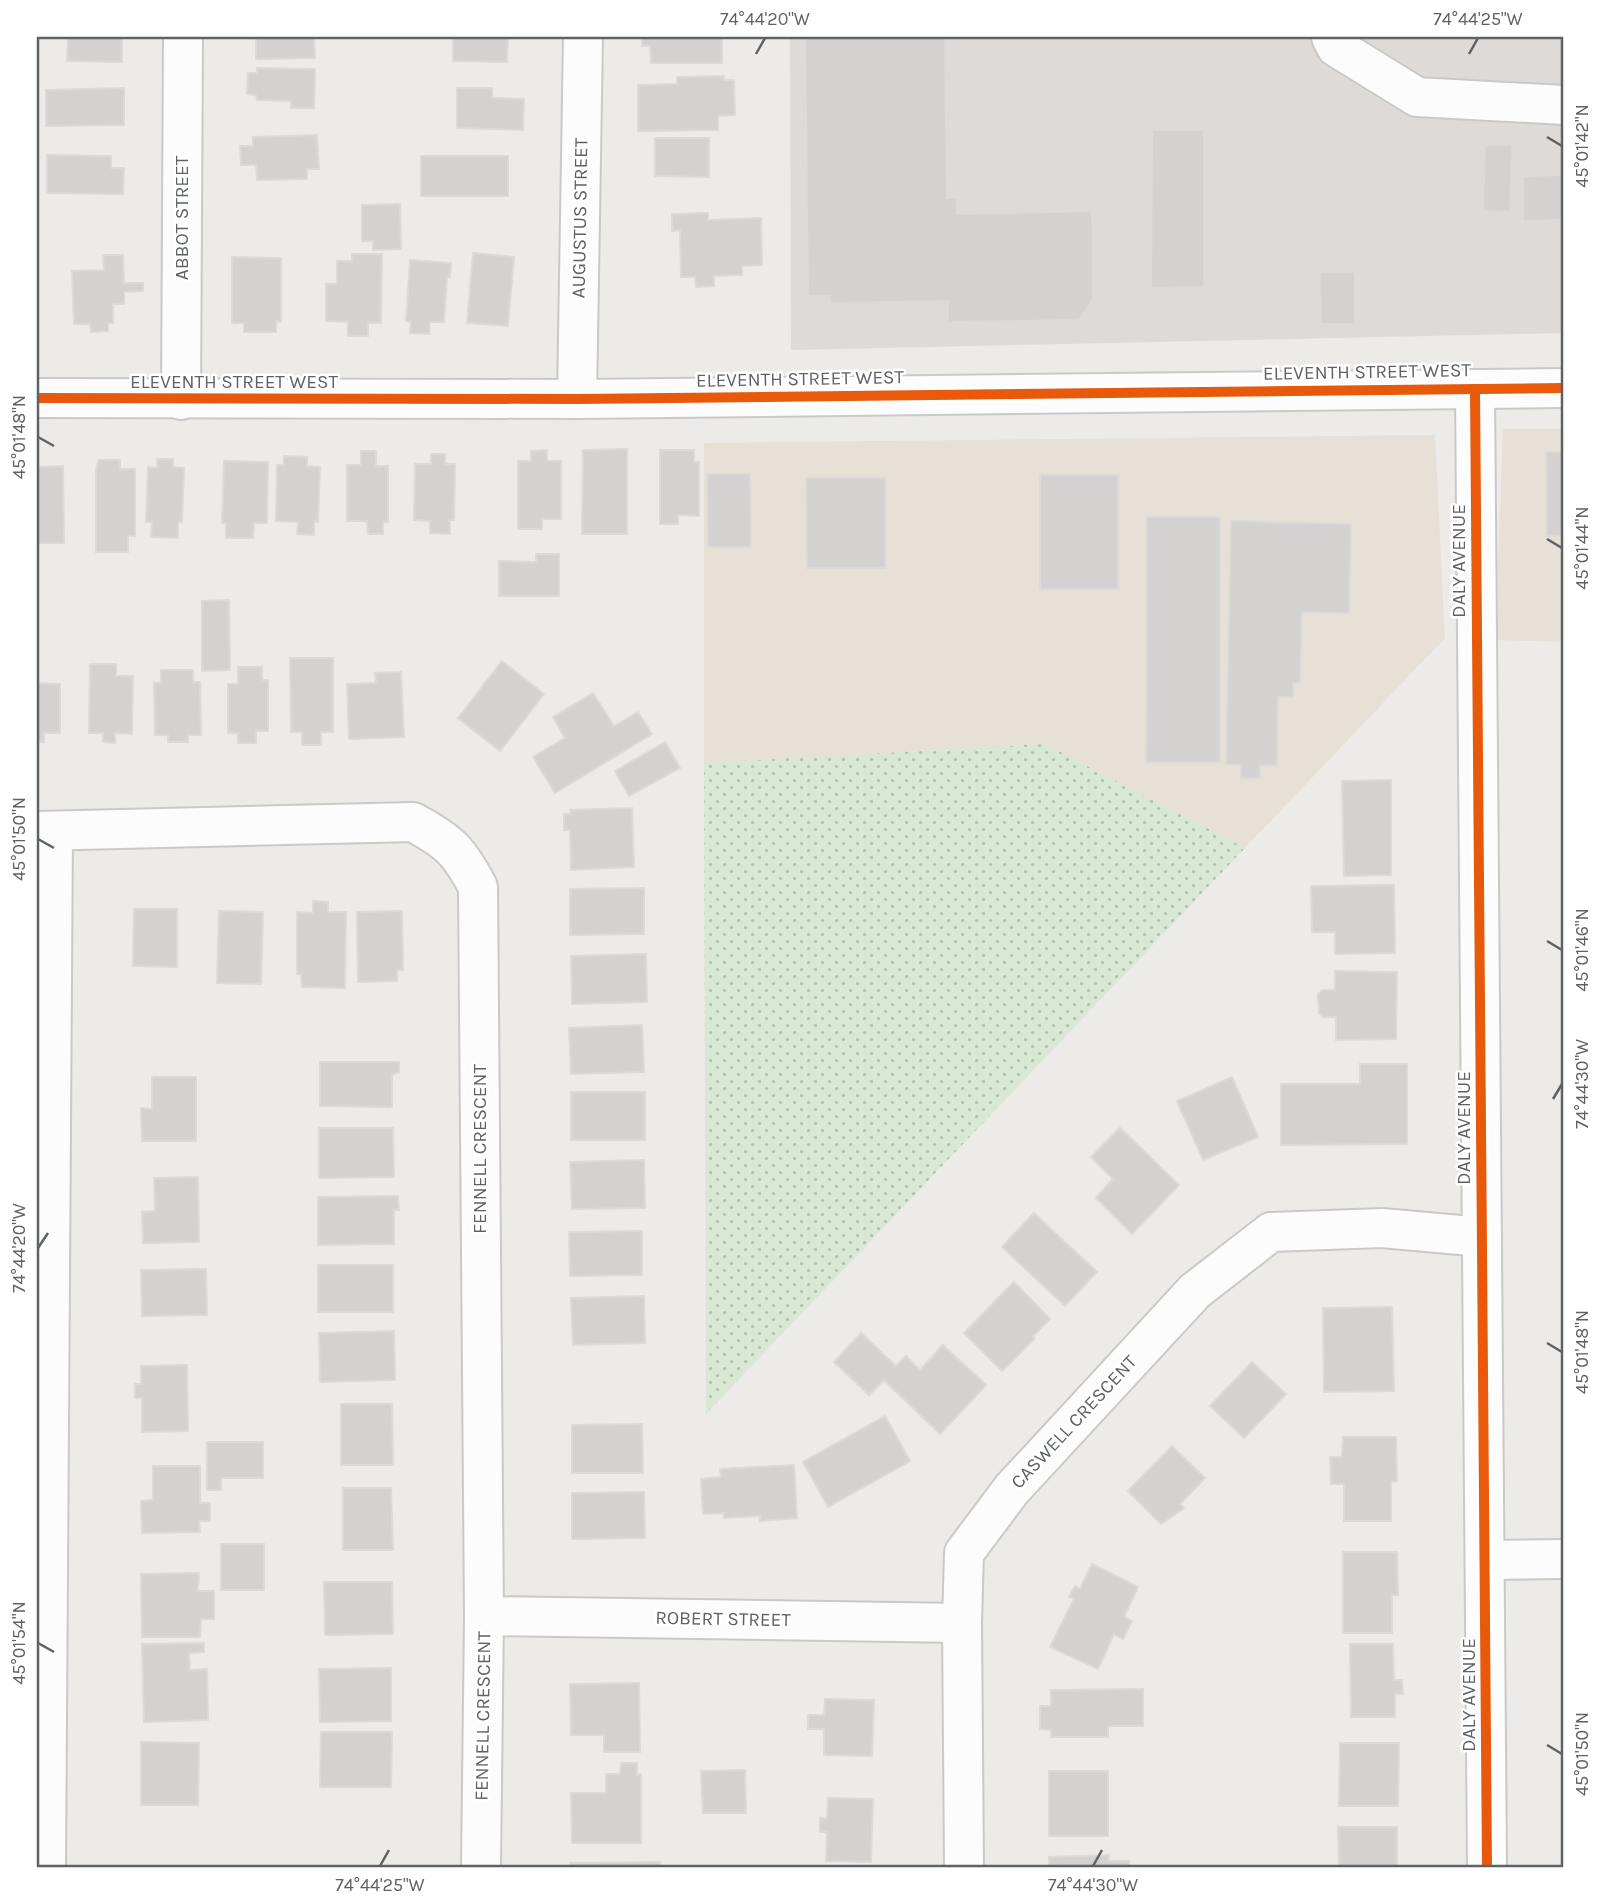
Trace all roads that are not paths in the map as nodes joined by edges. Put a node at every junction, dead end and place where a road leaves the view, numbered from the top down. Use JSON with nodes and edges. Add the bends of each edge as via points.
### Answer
{"nodes":[{"id":1,"x":183,"y":37,"type":"edge"},
{"id":2,"x":583,"y":37,"type":"edge"},
{"id":3,"x":1331,"y":37,"type":"edge"},
{"id":4,"x":1564,"y":105,"type":"edge"},
{"id":5,"x":1564,"y":388,"type":"edge"},
{"id":6,"x":1475,"y":389,"type":"junction"},
{"id":7,"x":37,"y":398,"type":"edge"},
{"id":8,"x":577,"y":399,"type":"junction"},
{"id":9,"x":181,"y":400,"type":"junction"},
{"id":10,"x":45,"y":832,"type":"edge"},
{"id":11,"x":1482,"y":1237,"type":"junction"},
{"id":12,"x":1564,"y":1559,"type":"edge"},
{"id":13,"x":1486,"y":1560,"type":"junction"},
{"id":14,"x":484,"y":1616,"type":"junction"},
{"id":15,"x":962,"y":1623,"type":"junction"},
{"id":16,"x":46,"y":1867,"type":"edge"},
{"id":17,"x":481,"y":1867,"type":"edge"},
{"id":18,"x":964,"y":1867,"type":"edge"},
{"id":19,"x":1487,"y":1867,"type":"edge"}],
"edges":[{"from":1,"to":9,"type":"street","name":"ABBOT STREET"},
{"from":2,"to":8,"type":"street","name":"AUGUSTUS STREET"},
{"from":3,"to":4,"type":"street","via":[[1336,47],[1417,97]]},
{"from":5,"to":6,"type":"street","name":"ELEVENTH STREET WEST"},
{"from":6,"to":8,"type":"street","name":"ELEVENTH STREET WEST"},
{"from":6,"to":11,"type":"street","name":"DALY AVENUE"},
{"from":7,"to":9,"type":"street","name":"ELEVENTH STREET WEST"},
{"from":8,"to":9,"type":"street","name":"ELEVENTH STREET WEST"},
{"from":10,"to":14,"type":"street","name":"FENNELL CRESCENT","via":[[413,822],[442,837],[462,857],[478,887]]},
{"from":10,"to":16,"type":"street","name":"FENNELL CRESCENT"},
{"from":11,"to":13,"type":"street","name":"DALY AVENUE"},
{"from":11,"to":15,"type":"street","name":"CASWELL CRESCENT","via":[[1382,1228],[1271,1232],[1195,1291],[1012,1489],[964,1553]]},
{"from":12,"to":13,"type":"street"},
{"from":13,"to":19,"type":"street","name":"DALY AVENUE"},
{"from":14,"to":15,"type":"street","name":"ROBERT STREET"},
{"from":14,"to":17,"type":"street","name":"FENNELL CRESCENT"},
{"from":15,"to":18,"type":"street","name":"CASWELL CRESCENT"}]}
